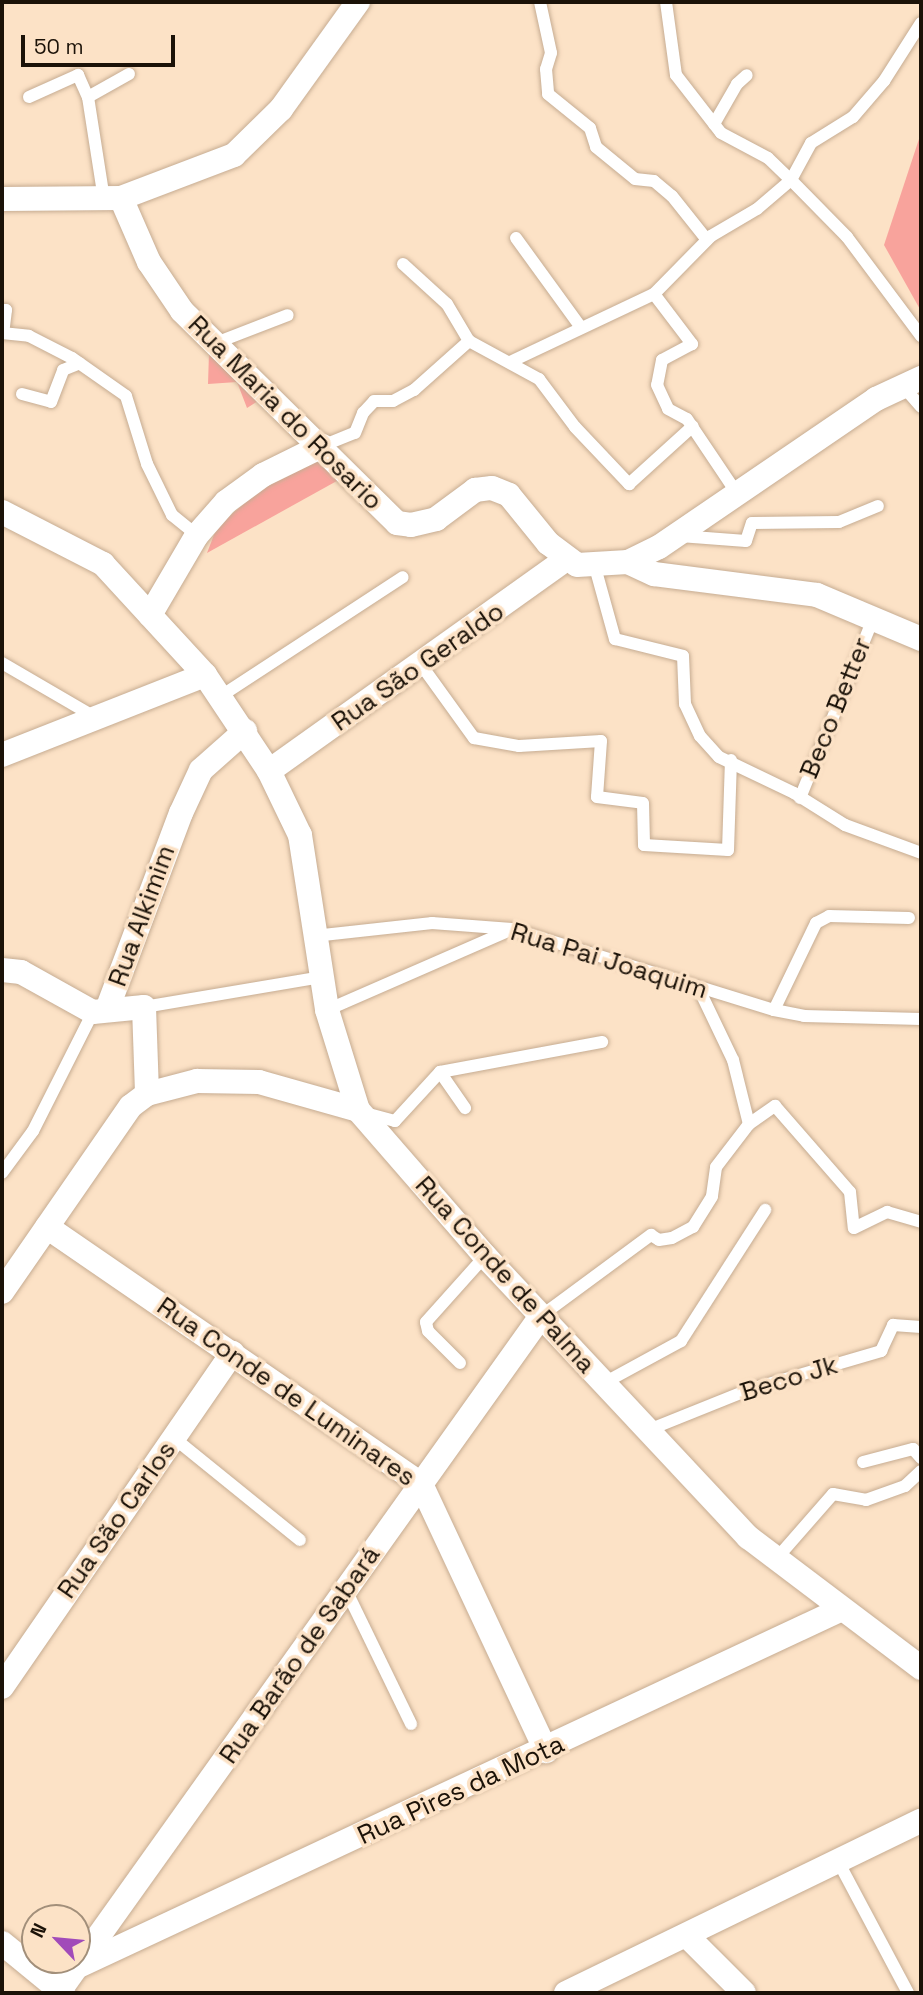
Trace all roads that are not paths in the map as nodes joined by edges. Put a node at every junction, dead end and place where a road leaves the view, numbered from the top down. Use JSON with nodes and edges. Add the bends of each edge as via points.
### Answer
{"nodes":[{"id":1,"x":358,"y":2,"type":"edge"},
{"id":2,"x":540,"y":2,"type":"edge"},
{"id":3,"x":666,"y":2,"type":"edge"},
{"id":4,"x":921,"y":23,"type":"edge"},
{"id":5,"x":129,"y":74,"type":"dead end"},
{"id":6,"x":747,"y":75,"type":"dead end"},
{"id":7,"x":29,"y":97,"type":"dead end"},
{"id":8,"x":88,"y":97,"type":"junction"},
{"id":9,"x":714,"y":124,"type":"junction"},
{"id":10,"x":791,"y":180,"type":"junction"},
{"id":11,"x":113,"y":198,"type":"junction"},
{"id":12,"x":2,"y":199,"type":"edge"},
{"id":13,"x":516,"y":238,"type":"dead end"},
{"id":14,"x":707,"y":240,"type":"junction"},
{"id":15,"x":403,"y":264,"type":"dead end"},
{"id":16,"x":654,"y":293,"type":"junction"},
{"id":17,"x":2,"y":310,"type":"edge"},
{"id":18,"x":288,"y":315,"type":"dead end"},
{"id":19,"x":580,"y":326,"type":"junction"},
{"id":20,"x":3,"y":333,"type":"edge"},
{"id":21,"x":921,"y":336,"type":"edge"},
{"id":22,"x":468,"y":341,"type":"junction"},
{"id":23,"x":212,"y":344,"type":"junction"},
{"id":24,"x":510,"y":362,"type":"junction"},
{"id":25,"x":80,"y":363,"type":"junction"},
{"id":26,"x":912,"y":381,"type":"edge"},
{"id":27,"x":22,"y":394,"type":"dead end"},
{"id":28,"x":921,"y":407,"type":"edge"},
{"id":29,"x":692,"y":426,"type":"junction"},
{"id":30,"x":321,"y":446,"type":"junction"},
{"id":31,"x":736,"y":492,"type":"junction"},
{"id":32,"x":878,"y":506,"type":"dead end"},
{"id":33,"x":2,"y":512,"type":"edge"},
{"id":34,"x":197,"y":535,"type":"junction"},
{"id":35,"x":676,"y":536,"type":"junction"},
{"id":36,"x":565,"y":560,"type":"junction"},
{"id":37,"x":628,"y":562,"type":"junction"},
{"id":38,"x":595,"y":567,"type":"junction"},
{"id":39,"x":403,"y":577,"type":"dead end"},
{"id":40,"x":150,"y":615,"type":"junction"},
{"id":41,"x":873,"y":619,"type":"junction"},
{"id":42,"x":921,"y":639,"type":"edge"},
{"id":43,"x":2,"y":663,"type":"edge"},
{"id":44,"x":422,"y":666,"type":"junction"},
{"id":45,"x":205,"y":675,"type":"junction"},
{"id":46,"x":221,"y":696,"type":"junction"},
{"id":47,"x":93,"y":716,"type":"junction"},
{"id":48,"x":245,"y":731,"type":"junction"},
{"id":49,"x":2,"y":755,"type":"edge"},
{"id":50,"x":731,"y":760,"type":"junction"},
{"id":51,"x":269,"y":771,"type":"junction"},
{"id":52,"x":800,"y":798,"type":"junction"},
{"id":53,"x":921,"y":853,"type":"edge"},
{"id":54,"x":909,"y":918,"type":"dead end"},
{"id":55,"x":512,"y":929,"type":"junction"},
{"id":56,"x":314,"y":936,"type":"junction"},
{"id":57,"x":2,"y":970,"type":"edge"},
{"id":58,"x":323,"y":977,"type":"junction"},
{"id":59,"x":698,"y":987,"type":"junction"},
{"id":60,"x":144,"y":1007,"type":"junction"},
{"id":61,"x":101,"y":1009,"type":"junction"},
{"id":62,"x":327,"y":1010,"type":"junction"},
{"id":63,"x":774,"y":1010,"type":"junction"},
{"id":64,"x":921,"y":1019,"type":"edge"},
{"id":65,"x":602,"y":1042,"type":"dead end"},
{"id":66,"x":440,"y":1072,"type":"junction"},
{"id":67,"x":147,"y":1094,"type":"junction"},
{"id":68,"x":465,"y":1108,"type":"dead end"},
{"id":69,"x":358,"y":1111,"type":"junction"},
{"id":70,"x":749,"y":1124,"type":"junction"},
{"id":71,"x":2,"y":1173,"type":"edge"},
{"id":72,"x":765,"y":1210,"type":"dead end"},
{"id":73,"x":921,"y":1222,"type":"edge"},
{"id":74,"x":47,"y":1227,"type":"junction"},
{"id":75,"x":485,"y":1256,"type":"junction"},
{"id":76,"x":2,"y":1292,"type":"edge"},
{"id":77,"x":541,"y":1316,"type":"junction"},
{"id":78,"x":921,"y":1327,"type":"edge"},
{"id":79,"x":232,"y":1353,"type":"junction"},
{"id":80,"x":460,"y":1363,"type":"dead end"},
{"id":81,"x":604,"y":1383,"type":"junction"},
{"id":82,"x":646,"y":1431,"type":"junction"},
{"id":83,"x":174,"y":1438,"type":"junction"},
{"id":84,"x":921,"y":1458,"type":"edge"},
{"id":85,"x":863,"y":1462,"type":"dead end"},
{"id":86,"x":921,"y":1471,"type":"edge"},
{"id":87,"x":421,"y":1483,"type":"junction"},
{"id":88,"x":300,"y":1540,"type":"dead end"},
{"id":89,"x":777,"y":1558,"type":"junction"},
{"id":90,"x":346,"y":1590,"type":"junction"},
{"id":91,"x":840,"y":1610,"type":"junction"},
{"id":92,"x":921,"y":1668,"type":"edge"},
{"id":93,"x":2,"y":1687,"type":"edge"},
{"id":94,"x":411,"y":1724,"type":"dead end"},
{"id":95,"x":546,"y":1751,"type":"junction"},
{"id":96,"x":921,"y":1821,"type":"edge"},
{"id":97,"x":839,"y":1863,"type":"junction"},
{"id":98,"x":688,"y":1937,"type":"junction"},
{"id":99,"x":2,"y":1943,"type":"edge"},
{"id":100,"x":91,"y":1951,"type":"edge"},
{"id":101,"x":91,"y":1960,"type":"edge"},
{"id":102,"x":74,"y":1974,"type":"edge"},
{"id":103,"x":60,"y":1992,"type":"edge"},
{"id":104,"x":566,"y":1993,"type":"edge"},
{"id":105,"x":744,"y":1993,"type":"edge"},
{"id":106,"x":908,"y":1993,"type":"edge"}],
"edges":[{"from":1,"to":11,"type":"street","via":[[281,109],[234,155]]},
{"from":2,"to":14,"type":"lane","via":[[551,53],[546,69],[548,94],[590,128],[596,147],[635,179],[654,181],[672,196]]},
{"from":3,"to":9,"type":"lane","via":[[676,75]]},
{"from":4,"to":10,"type":"lane","via":[[884,81],[853,117],[811,143]]},
{"from":5,"to":8,"type":"lane"},
{"from":6,"to":9,"type":"lane"},
{"from":7,"to":8,"type":"lane","via":[[78,75]]},
{"from":8,"to":11,"type":"lane"},
{"from":9,"to":10,"type":"lane","via":[[721,133],[768,158]]},
{"from":10,"to":14,"type":"lane","via":[[757,209]]},
{"from":10,"to":21,"type":"lane","via":[[847,237]]},
{"from":11,"to":12,"type":"street"},
{"from":11,"to":23,"type":"street","name":"Rua Maria do Rosario","via":[[163,287]]},
{"from":13,"to":19,"type":"lane"},
{"from":14,"to":16,"type":"lane"},
{"from":15,"to":22,"type":"lane","via":[[447,304]]},
{"from":16,"to":19,"type":"lane"},
{"from":16,"to":29,"type":"lane","via":[[692,344],[662,360],[657,385],[668,409]]},
{"from":17,"to":20,"type":"lane","via":[[6,310]]},
{"from":18,"to":23,"type":"lane"},
{"from":19,"to":24,"type":"lane"},
{"from":20,"to":25,"type":"lane","via":[[29,336]]},
{"from":22,"to":24,"type":"lane"},
{"from":22,"to":30,"type":"lane","via":[[414,390],[393,401],[374,401],[355,433]]},
{"from":23,"to":30,"type":"street","name":"Rua Maria do Rosario","via":[[266,389]]},
{"from":24,"to":29,"type":"lane","via":[[539,379],[575,427],[629,484]]},
{"from":25,"to":27,"type":"lane","via":[[63,370],[51,402]]},
{"from":25,"to":34,"type":"lane","via":[[126,396],[147,464],[172,514]]},
{"from":26,"to":28,"type":"lane"},
{"from":26,"to":31,"type":"street"},
{"from":29,"to":31,"type":"lane"},
{"from":30,"to":34,"type":"street","via":[[263,475],[226,502]]},
{"from":30,"to":36,"type":"street","name":"Rua Maria do Rosario","via":[[397,523],[436,519],[475,490],[492,488],[509,495]]},
{"from":31,"to":35,"type":"street"},
{"from":32,"to":35,"type":"lane","via":[[839,522],[752,523],[746,541]]},
{"from":33,"to":40,"type":"street","name":"Rua Conde de Palma","via":[[103,564]]},
{"from":34,"to":40,"type":"street"},
{"from":35,"to":37,"type":"street"},
{"from":36,"to":38,"type":"street"},
{"from":36,"to":44,"type":"street","name":"Rua São Geraldo"},
{"from":37,"to":38,"type":"street"},
{"from":37,"to":41,"type":"street","via":[[654,574],[789,588]]},
{"from":38,"to":50,"type":"lane","via":[[615,639],[683,656],[685,704],[700,736],[719,757]]},
{"from":39,"to":46,"type":"lane"},
{"from":40,"to":45,"type":"street","name":"Rua Conde de Palma"},
{"from":41,"to":42,"type":"street"},
{"from":41,"to":52,"type":"lane","name":"Beco Better"},
{"from":43,"to":47,"type":"lane"},
{"from":44,"to":50,"type":"lane","via":[[474,738],[519,746],[601,741],[597,797],[643,803],[644,845],[728,850]]},
{"from":44,"to":51,"type":"street","name":"Rua São Geraldo"},
{"from":45,"to":46,"type":"street","name":"Rua Conde de Palma"},
{"from":45,"to":47,"type":"street"},
{"from":46,"to":48,"type":"street","name":"Rua Conde de Palma"},
{"from":47,"to":49,"type":"street"},
{"from":48,"to":51,"type":"street","name":"Rua Conde de Palma"},
{"from":48,"to":61,"type":"street","name":"Rua Alkimim","via":[[201,771]]},
{"from":50,"to":52,"type":"lane"},
{"from":51,"to":56,"type":"street","name":"Rua Conde de Palma","via":[[300,835]]},
{"from":52,"to":53,"type":"lane","via":[[845,825]]},
{"from":54,"to":63,"type":"lane","via":[[829,916],[816,923]]},
{"from":55,"to":56,"type":"lane","name":"Rua Pai Joaquim","via":[[432,923]]},
{"from":55,"to":59,"type":"lane","name":"Rua Pai Joaquim"},
{"from":55,"to":62,"type":"lane"},
{"from":56,"to":58,"type":"street","name":"Rua Conde de Palma"},
{"from":57,"to":61,"type":"street","via":[[21,972]]},
{"from":58,"to":60,"type":"lane"},
{"from":58,"to":62,"type":"street","name":"Rua Conde de Palma"},
{"from":59,"to":63,"type":"lane","name":"Rua Pai Joaquim"},
{"from":59,"to":70,"type":"lane","via":[[733,1060]]},
{"from":60,"to":61,"type":"street"},
{"from":60,"to":67,"type":"street"},
{"from":61,"to":71,"type":"lane","name":"Rua Alkimim","via":[[33,1131]]},
{"from":62,"to":69,"type":"street","name":"Rua Conde de Palma"},
{"from":63,"to":64,"type":"lane","name":"Rua Pai Joaquim","via":[[819,1017]]},
{"from":65,"to":66,"type":"lane"},
{"from":66,"to":68,"type":"lane"},
{"from":66,"to":69,"type":"lane","via":[[395,1121]]},
{"from":67,"to":69,"type":"street","via":[[197,1081],[259,1083]]},
{"from":67,"to":74,"type":"street","via":[[131,1106]]},
{"from":69,"to":75,"type":"street","name":"Rua Conde de Palma"},
{"from":70,"to":73,"type":"lane","via":[[775,1106],[850,1192],[853,1228],[887,1212]]},
{"from":70,"to":77,"type":"lane","via":[[716,1167],[712,1196],[693,1227],[672,1238],[659,1240],[651,1235]]},
{"from":72,"to":81,"type":"lane","via":[[681,1341]]},
{"from":74,"to":76,"type":"street"},
{"from":74,"to":79,"type":"street","name":"Rua Conde de Luminares"},
{"from":75,"to":77,"type":"street","name":"Rua Conde de Palma"},
{"from":75,"to":80,"type":"lane","via":[[426,1322],[428,1331]]},
{"from":77,"to":81,"type":"street","name":"Rua Conde de Palma"},
{"from":77,"to":87,"type":"street","name":"Rua Barão de Sabará"},
{"from":78,"to":82,"type":"lane","name":"Beco Jk","via":[[893,1325],[881,1351],[748,1390]]},
{"from":79,"to":83,"type":"street","name":"Rua São Carlos"},
{"from":79,"to":87,"type":"street","name":"Rua Conde de Luminares"},
{"from":81,"to":82,"type":"street","name":"Rua Conde de Palma"},
{"from":82,"to":89,"type":"street","name":"Rua Conde de Palma","via":[[748,1537]]},
{"from":83,"to":88,"type":"lane"},
{"from":83,"to":93,"type":"street","name":"Rua São Carlos"},
{"from":84,"to":85,"type":"lane","via":[[913,1449]]},
{"from":86,"to":89,"type":"lane","via":[[905,1486],[866,1500],[833,1494]]},
{"from":87,"to":90,"type":"street","name":"Rua Barão de Sabará"},
{"from":87,"to":95,"type":"street","name":"Rua Conde de Luminares"},
{"from":89,"to":91,"type":"street","name":"Rua Conde de Palma"},
{"from":90,"to":94,"type":"lane"},
{"from":90,"to":100,"type":"street","name":"Rua Barão de Sabará"},
{"from":91,"to":92,"type":"street","name":"Rua Conde de Palma"},
{"from":91,"to":95,"type":"street","name":"Rua Pires da Mota"},
{"from":95,"to":101,"type":"street","name":"Rua Pires da Mota"},
{"from":96,"to":97,"type":"street"},
{"from":97,"to":98,"type":"street"},
{"from":97,"to":106,"type":"lane"},
{"from":98,"to":104,"type":"street"},
{"from":98,"to":105,"type":"street"},
{"from":99,"to":103,"type":"street"},
{"from":102,"to":103,"type":"street","name":"Rua Barão de Sabará"}]}
